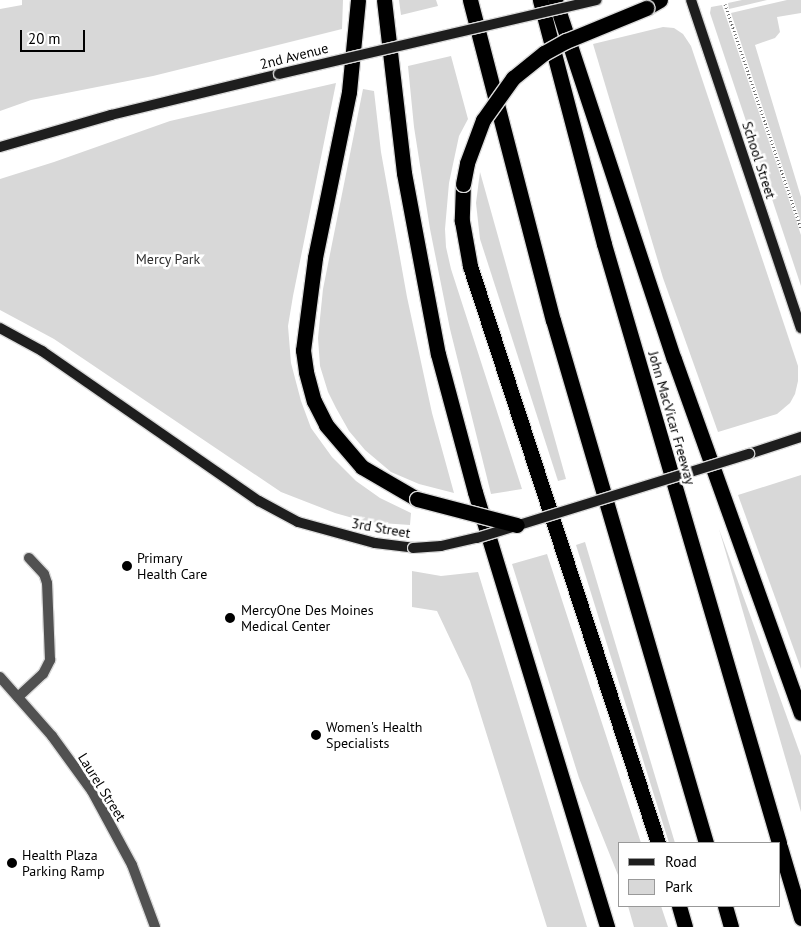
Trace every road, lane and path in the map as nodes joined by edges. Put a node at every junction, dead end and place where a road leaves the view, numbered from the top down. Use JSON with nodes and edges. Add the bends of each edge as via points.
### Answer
{"nodes":[{"id":1,"x":358,"y":0,"type":"edge"},
{"id":2,"x":384,"y":0,"type":"edge"},
{"id":3,"x":470,"y":0,"type":"edge"},
{"id":4,"x":540,"y":0,"type":"edge"},
{"id":5,"x":555,"y":0,"type":"edge"},
{"id":6,"x":596,"y":0,"type":"edge"},
{"id":7,"x":660,"y":0,"type":"edge"},
{"id":8,"x":691,"y":0,"type":"edge"},
{"id":9,"x":725,"y":4,"type":"dead end"},
{"id":10,"x":0,"y":147,"type":"edge"},
{"id":11,"x":801,"y":229,"type":"edge"},
{"id":12,"x":0,"y":328,"type":"edge"},
{"id":13,"x":801,"y":328,"type":"edge"},
{"id":14,"x":801,"y":437,"type":"edge"},
{"id":15,"x":517,"y":526,"type":"junction"},
{"id":16,"x":29,"y":558,"type":"dead end"},
{"id":17,"x":0,"y":677,"type":"edge"},
{"id":18,"x":18,"y":697,"type":"junction"},
{"id":19,"x":801,"y":713,"type":"edge"},
{"id":20,"x":658,"y":842,"type":"edge"},
{"id":21,"x":706,"y":842,"type":"edge"},
{"id":22,"x":778,"y":842,"type":"edge"},
{"id":23,"x":781,"y":852,"type":"edge"},
{"id":24,"x":678,"y":907,"type":"edge"},
{"id":25,"x":725,"y":907,"type":"edge"},
{"id":26,"x":801,"y":918,"type":"edge"},
{"id":27,"x":155,"y":927,"type":"edge"},
{"id":28,"x":607,"y":927,"type":"edge"},
{"id":29,"x":686,"y":927,"type":"edge"},
{"id":30,"x":731,"y":927,"type":"edge"}],
"edges":[{"from":1,"to":15,"type":"highway","bridge":true,"via":[[349,92],[315,258],[303,350],[314,401],[326,425],[362,467],[417,499]]},
{"from":2,"to":28,"type":"highway","via":[[404,173],[438,354],[478,501]]},
{"from":3,"to":21,"type":"highway","via":[[553,320]]},
{"from":4,"to":22,"type":"highway","name":"John MacVicar Freeway","via":[[604,244]]},
{"from":5,"to":19,"type":"highway","via":[[674,359]]},
{"from":6,"to":10,"type":"main road","name":"2nd Avenue","bridge":true,"via":[[111,115]]},
{"from":7,"to":20,"type":"highway","bridge":true,"via":[[566,41],[544,53],[513,78],[483,120],[467,163],[462,221],[470,266]]},
{"from":8,"to":13,"type":"main road","name":"School Street"},
{"from":9,"to":11,"type":"path"},
{"from":12,"to":15,"type":"main road","name":"3rd Street","bridge":true,"via":[[42,351],[259,501],[298,522],[375,543],[413,548],[441,546]]},
{"from":14,"to":15,"type":"main road","name":"3rd Street","bridge":true},
{"from":16,"to":18,"type":"street","via":[[44,574],[47,583],[50,660],[43,674]]},
{"from":17,"to":18,"type":"street","name":"Laurel Street"},
{"from":18,"to":27,"type":"street","name":"Laurel Street","via":[[52,736],[92,791],[132,865]]},
{"from":23,"to":26,"type":"highway","name":"John MacVicar Freeway"},
{"from":24,"to":29,"type":"highway"},
{"from":25,"to":30,"type":"highway"}]}
